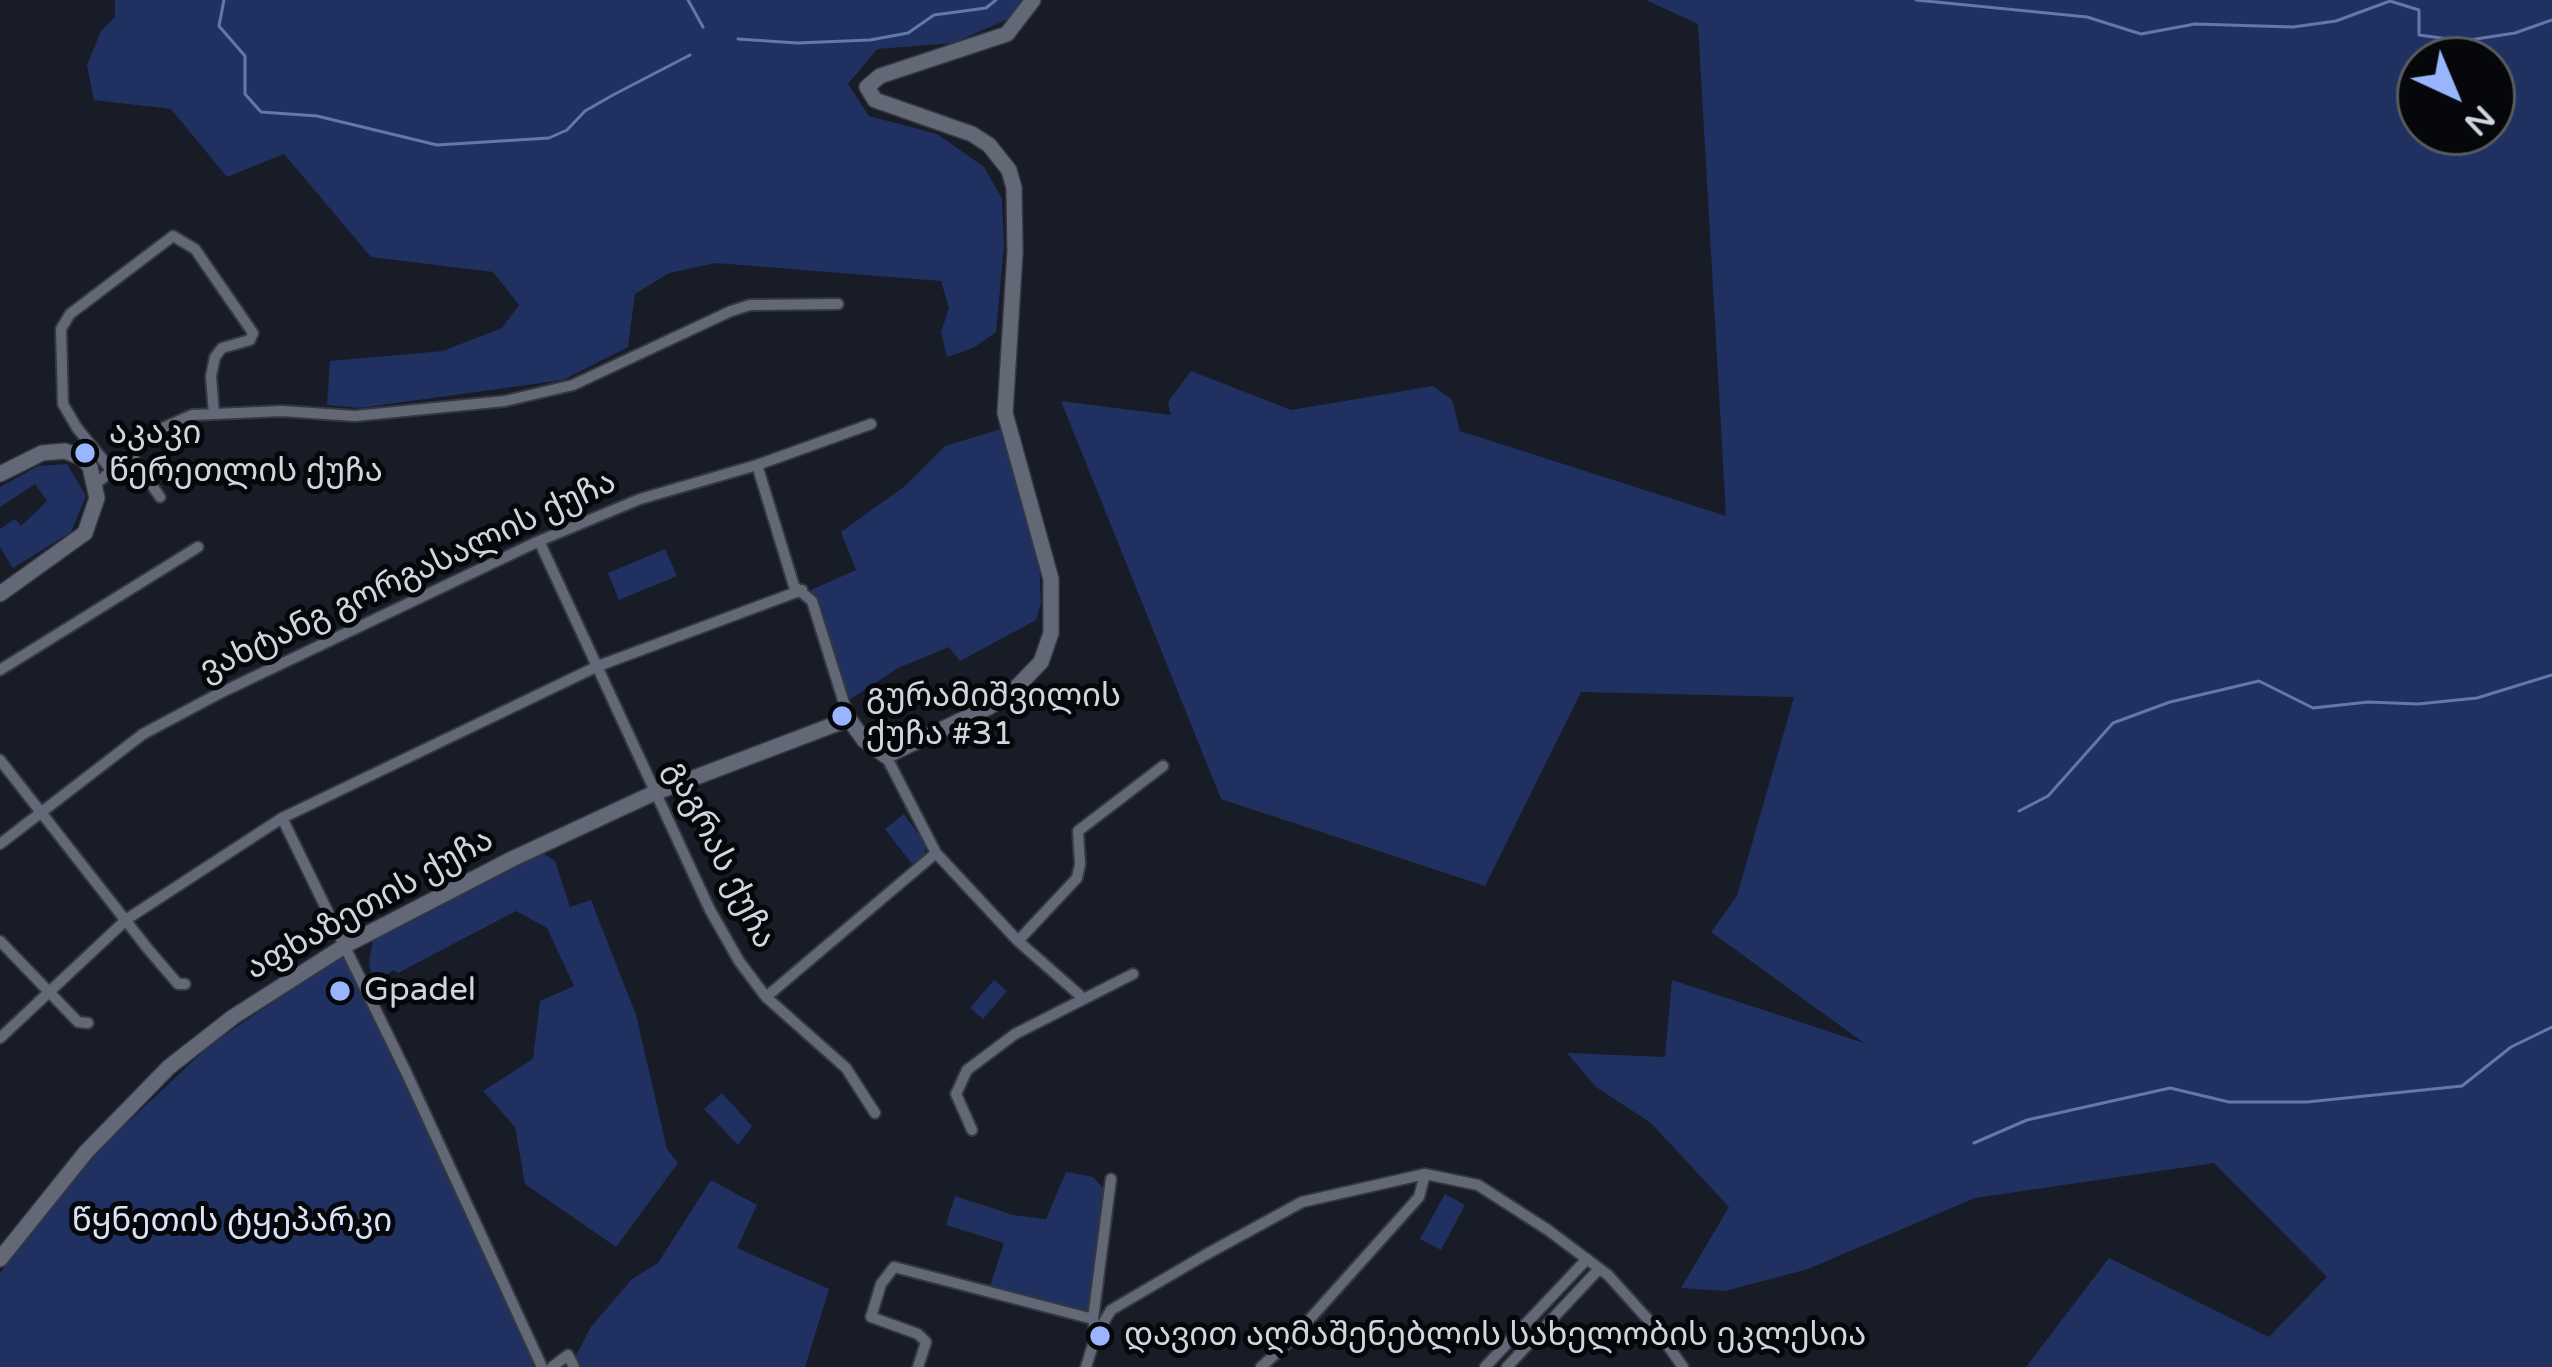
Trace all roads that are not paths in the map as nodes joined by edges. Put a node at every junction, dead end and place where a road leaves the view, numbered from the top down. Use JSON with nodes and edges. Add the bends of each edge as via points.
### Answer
{"nodes":[{"id":1,"x":1033,"y":0,"type":"edge"},
{"id":2,"x":838,"y":304,"type":"dead end"},
{"id":3,"x":214,"y":414,"type":"junction"},
{"id":4,"x":871,"y":424,"type":"dead end"},
{"id":5,"x":130,"y":454,"type":"junction"},
{"id":6,"x":757,"y":465,"type":"junction"},
{"id":7,"x":112,"y":470,"type":"junction"},
{"id":8,"x":0,"y":474,"type":"edge"},
{"id":9,"x":96,"y":484,"type":"junction"},
{"id":10,"x":160,"y":497,"type":"dead end"},
{"id":11,"x":539,"y":541,"type":"junction"},
{"id":12,"x":198,"y":547,"type":"dead end"},
{"id":13,"x":802,"y":590,"type":"junction"},
{"id":14,"x":0,"y":594,"type":"edge"},
{"id":15,"x":598,"y":666,"type":"junction"},
{"id":16,"x":0,"y":670,"type":"edge"},
{"id":17,"x":849,"y":719,"type":"junction"},
{"id":18,"x":886,"y":756,"type":"junction"},
{"id":19,"x":0,"y":760,"type":"edge"},
{"id":20,"x":1163,"y":766,"type":"dead end"},
{"id":21,"x":654,"y":794,"type":"junction"},
{"id":22,"x":40,"y":810,"type":"junction"},
{"id":23,"x":281,"y":818,"type":"junction"},
{"id":24,"x":0,"y":844,"type":"edge"},
{"id":25,"x":936,"y":854,"type":"junction"},
{"id":26,"x":127,"y":919,"type":"junction"},
{"id":27,"x":0,"y":941,"type":"edge"},
{"id":28,"x":1018,"y":941,"type":"junction"},
{"id":29,"x":346,"y":945,"type":"junction"},
{"id":30,"x":1133,"y":974,"type":"dead end"},
{"id":31,"x":185,"y":984,"type":"dead end"},
{"id":32,"x":46,"y":991,"type":"junction"},
{"id":33,"x":766,"y":997,"type":"junction"},
{"id":34,"x":1084,"y":999,"type":"junction"},
{"id":35,"x":88,"y":1024,"type":"dead end"},
{"id":36,"x":0,"y":1038,"type":"edge"},
{"id":37,"x":875,"y":1113,"type":"dead end"},
{"id":38,"x":972,"y":1130,"type":"dead end"},
{"id":39,"x":1425,"y":1174,"type":"junction"},
{"id":40,"x":1111,"y":1179,"type":"dead end"},
{"id":41,"x":0,"y":1258,"type":"edge"},
{"id":42,"x":1587,"y":1259,"type":"junction"},
{"id":43,"x":1599,"y":1269,"type":"junction"},
{"id":44,"x":1093,"y":1319,"type":"junction"},
{"id":45,"x":1096,"y":1335,"type":"junction"},
{"id":46,"x":1490,"y":1365,"type":"edge"},
{"id":47,"x":542,"y":1367,"type":"edge"},
{"id":48,"x":552,"y":1367,"type":"edge"},
{"id":49,"x":574,"y":1367,"type":"edge"},
{"id":50,"x":918,"y":1367,"type":"edge"},
{"id":51,"x":1086,"y":1367,"type":"edge"},
{"id":52,"x":1261,"y":1367,"type":"edge"},
{"id":53,"x":1507,"y":1367,"type":"edge"},
{"id":54,"x":1683,"y":1367,"type":"edge"}],
"edges":[{"from":1,"to":18,"type":"street","via":[[1007,34],[867,87],[875,100],[972,134],[1009,170],[1015,252],[1005,413],[1051,579],[1051,633],[1024,681],[989,707]]},
{"from":2,"to":3,"type":"street","via":[[750,305],[573,385],[505,401],[355,416]]},
{"from":3,"to":5,"type":"street","via":[[174,420]]},
{"from":3,"to":7,"type":"street","via":[[215,357],[253,333],[220,282],[173,236],[61,329],[63,404]]},
{"from":4,"to":6,"type":"street","name":"ვახტანგ გორგასალის ქუჩა"},
{"from":5,"to":7,"type":"street"},
{"from":5,"to":10,"type":"street"},
{"from":6,"to":11,"type":"street","name":"ვახტანგ გორგასალის ქუჩა","via":[[640,499]]},
{"from":6,"to":13,"type":"street","via":[[794,586]]},
{"from":7,"to":9,"type":"street"},
{"from":8,"to":9,"type":"street","via":[[65,451],[83,458]]},
{"from":9,"to":14,"type":"street","via":[[85,532]]},
{"from":11,"to":15,"type":"street","name":"გაგრას ქუჩა"},
{"from":11,"to":22,"type":"street","name":"ვახტანგ გორგასალის ქუჩა","via":[[143,734]]},
{"from":12,"to":16,"type":"street"},
{"from":13,"to":15,"type":"street"},
{"from":13,"to":17,"type":"street"},
{"from":15,"to":21,"type":"street","name":"გაგრას ქუჩა"},
{"from":15,"to":23,"type":"street"},
{"from":17,"to":18,"type":"street"},
{"from":17,"to":21,"type":"street","name":"აფხაზეთის ქუჩა"},
{"from":18,"to":25,"type":"street"},
{"from":19,"to":22,"type":"street"},
{"from":20,"to":28,"type":"street","via":[[1078,831],[1077,878]]},
{"from":21,"to":29,"type":"street","name":"აფხაზეთის ქუჩა"},
{"from":21,"to":33,"type":"street","name":"გაგრას ქუჩა","via":[[710,910]]},
{"from":22,"to":24,"type":"street","name":"ვახტანგ გორგასალის ქუჩა"},
{"from":22,"to":26,"type":"street"},
{"from":23,"to":26,"type":"street"},
{"from":23,"to":29,"type":"street"},
{"from":25,"to":28,"type":"street"},
{"from":25,"to":33,"type":"street","name":"გაგრას ქუჩა"},
{"from":26,"to":31,"type":"street"},
{"from":26,"to":32,"type":"street"},
{"from":27,"to":32,"type":"street"},
{"from":28,"to":34,"type":"street"},
{"from":29,"to":41,"type":"street","name":"აფხაზეთის ქუჩა","via":[[169,1067]]},
{"from":29,"to":47,"type":"street"},
{"from":30,"to":34,"type":"street"},
{"from":32,"to":35,"type":"street"},
{"from":32,"to":36,"type":"street"},
{"from":33,"to":37,"type":"street","via":[[846,1068]]},
{"from":34,"to":38,"type":"street","via":[[967,1070],[956,1094]]},
{"from":39,"to":42,"type":"street","via":[[1478,1185]]},
{"from":39,"to":45,"type":"street","via":[[1302,1202],[1111,1310]]},
{"from":39,"to":52,"type":"street","via":[[1419,1197]]},
{"from":40,"to":44,"type":"street"},
{"from":42,"to":43,"type":"street"},
{"from":42,"to":46,"type":"street"},
{"from":43,"to":53,"type":"street"},
{"from":43,"to":54,"type":"street"},
{"from":44,"to":45,"type":"street"},
{"from":44,"to":50,"type":"street","via":[[894,1267],[871,1316],[926,1342]]},
{"from":45,"to":51,"type":"street"},
{"from":48,"to":49,"type":"street","via":[[568,1355]]}]}
